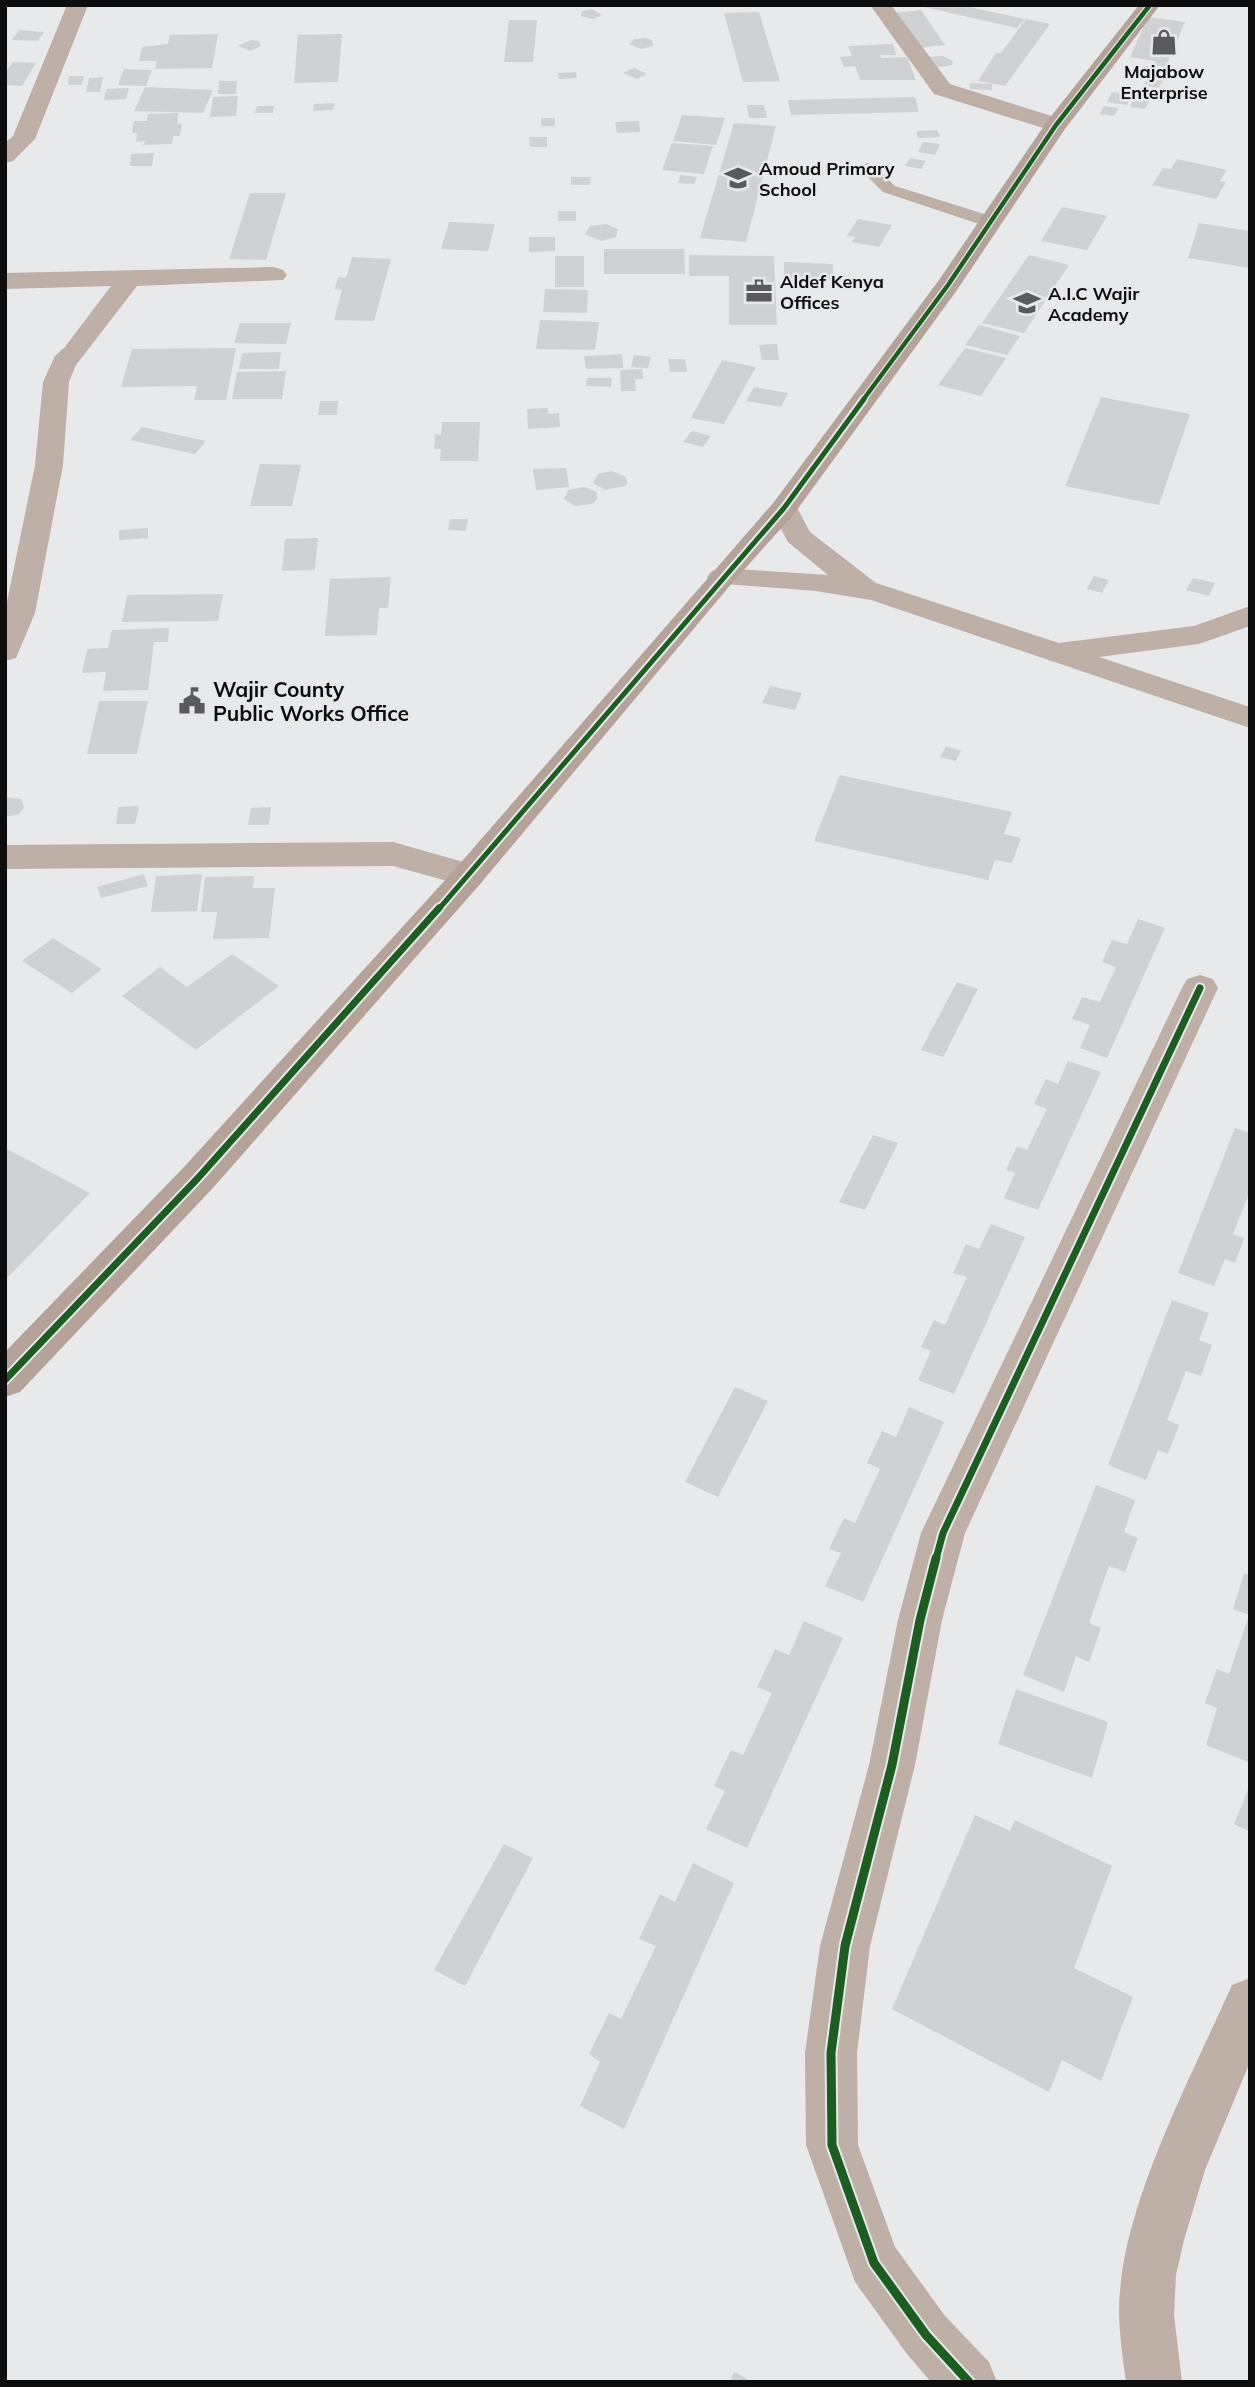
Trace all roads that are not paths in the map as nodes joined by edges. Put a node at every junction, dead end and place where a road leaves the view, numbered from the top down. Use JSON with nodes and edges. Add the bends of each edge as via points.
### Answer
{"nodes":[{"id":1,"x":78,"y":5,"type":"edge"},
{"id":2,"x":880,"y":5,"type":"edge"},
{"id":3,"x":1150,"y":5,"type":"edge"},
{"id":4,"x":1056,"y":125,"type":"junction"},
{"id":5,"x":5,"y":156,"type":"edge"},
{"id":6,"x":867,"y":168,"type":"dead end"},
{"id":7,"x":990,"y":222,"type":"junction"},
{"id":8,"x":274,"y":275,"type":"dead end"},
{"id":9,"x":130,"y":278,"type":"junction"},
{"id":10,"x":5,"y":281,"type":"edge"},
{"id":11,"x":784,"y":508,"type":"junction"},
{"id":12,"x":722,"y":577,"type":"junction"},
{"id":13,"x":876,"y":592,"type":"junction"},
{"id":14,"x":1250,"y":615,"type":"edge"},
{"id":15,"x":5,"y":651,"type":"edge"},
{"id":16,"x":1055,"y":653,"type":"junction"},
{"id":17,"x":1250,"y":718,"type":"edge"},
{"id":18,"x":5,"y":857,"type":"edge"},
{"id":19,"x":469,"y":875,"type":"junction"},
{"id":20,"x":1200,"y":988,"type":"dead end"},
{"id":21,"x":5,"y":1380,"type":"edge"},
{"id":22,"x":1250,"y":2003,"type":"edge"},
{"id":23,"x":969,"y":2382,"type":"edge"},
{"id":24,"x":1154,"y":2382,"type":"edge"}],
"edges":[{"from":1,"to":5,"type":"street","via":[[23,138]]},
{"from":2,"to":4,"type":"street","via":[[942,89]]},
{"from":3,"to":4,"type":"street"},
{"from":4,"to":7,"type":"street"},
{"from":6,"to":7,"type":"lane","via":[[889,189]]},
{"from":7,"to":11,"type":"street"},
{"from":8,"to":9,"type":"street"},
{"from":9,"to":10,"type":"street"},
{"from":9,"to":15,"type":"street","via":[[64,362],[56,382],[49,466],[20,613]]},
{"from":11,"to":12,"type":"street"},
{"from":11,"to":13,"type":"street","via":[[798,536],[829,563]]},
{"from":12,"to":13,"type":"street","via":[[816,582]]},
{"from":12,"to":19,"type":"street"},
{"from":13,"to":16,"type":"street"},
{"from":14,"to":16,"type":"street","via":[[1199,635]]},
{"from":16,"to":17,"type":"street"},
{"from":18,"to":19,"type":"street","via":[[393,854]]},
{"from":19,"to":21,"type":"street","via":[[198,1178]]},
{"from":20,"to":23,"type":"street","via":[[943,1533],[920,1620],[892,1765],[845,1946],[831,2053],[832,2145],[874,2263],[926,2335]]},
{"from":22,"to":24,"type":"street","via":[[1179,2169],[1159,2235],[1149,2277]]}]}
